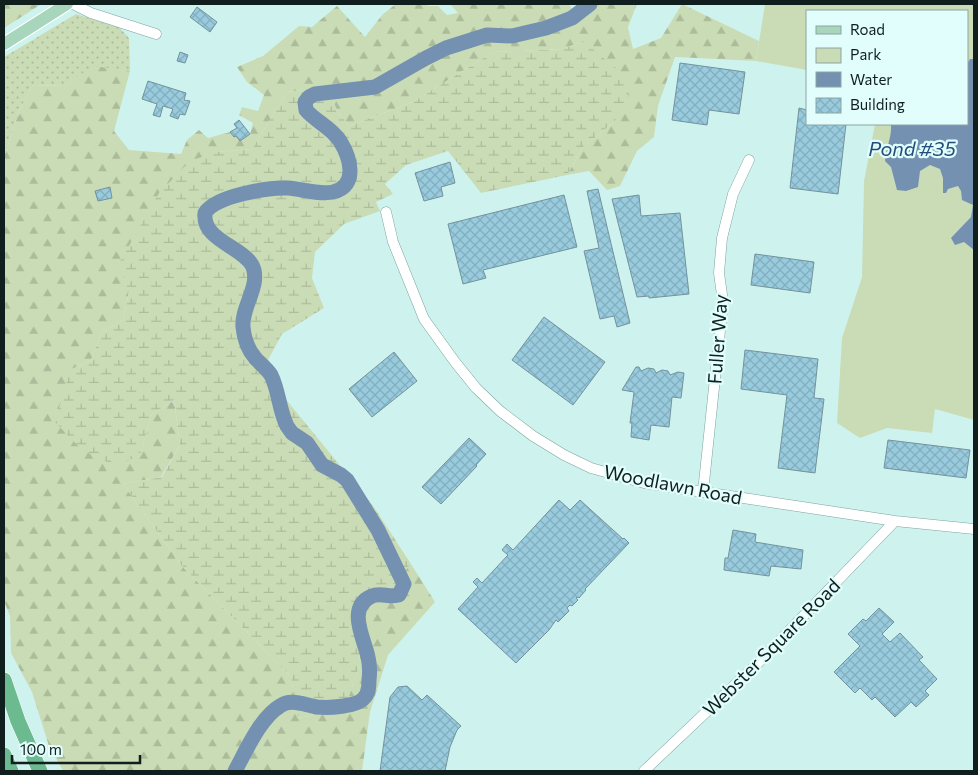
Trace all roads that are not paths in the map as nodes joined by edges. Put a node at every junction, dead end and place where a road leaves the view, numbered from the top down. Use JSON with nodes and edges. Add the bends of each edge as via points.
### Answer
{"nodes":[{"id":1,"x":67,"y":4,"type":"edge"},
{"id":2,"x":73,"y":4,"type":"edge"},
{"id":3,"x":156,"y":34,"type":"dead end"},
{"id":4,"x":4,"y":44,"type":"edge"},
{"id":5,"x":749,"y":160,"type":"dead end"},
{"id":6,"x":386,"y":212,"type":"dead end"},
{"id":7,"x":703,"y":492,"type":"junction"},
{"id":8,"x":895,"y":520,"type":"junction"},
{"id":9,"x":974,"y":529,"type":"edge"},
{"id":10,"x":4,"y":680,"type":"edge"},
{"id":11,"x":4,"y":755,"type":"edge"},
{"id":12,"x":11,"y":771,"type":"edge"},
{"id":13,"x":40,"y":771,"type":"edge"},
{"id":14,"x":644,"y":771,"type":"edge"}],
"edges":[{"from":1,"to":4,"type":"main road"},
{"from":2,"to":3,"type":"street"},
{"from":5,"to":7,"type":"street","name":"Fuller Way","via":[[733,194],[722,238],[719,272],[723,302]]},
{"from":6,"to":7,"type":"street","name":"Woodlawn Road","via":[[393,242],[424,319],[476,388],[500,411],[533,436],[591,468],[644,483]]},
{"from":7,"to":8,"type":"street","name":"Woodlawn Road"},
{"from":8,"to":9,"type":"street","name":"Woodlawn Road"},
{"from":8,"to":14,"type":"street","name":"Webster Square Road","via":[[760,661]]},
{"from":10,"to":13,"type":"highway"},
{"from":11,"to":12,"type":"highway"}]}
